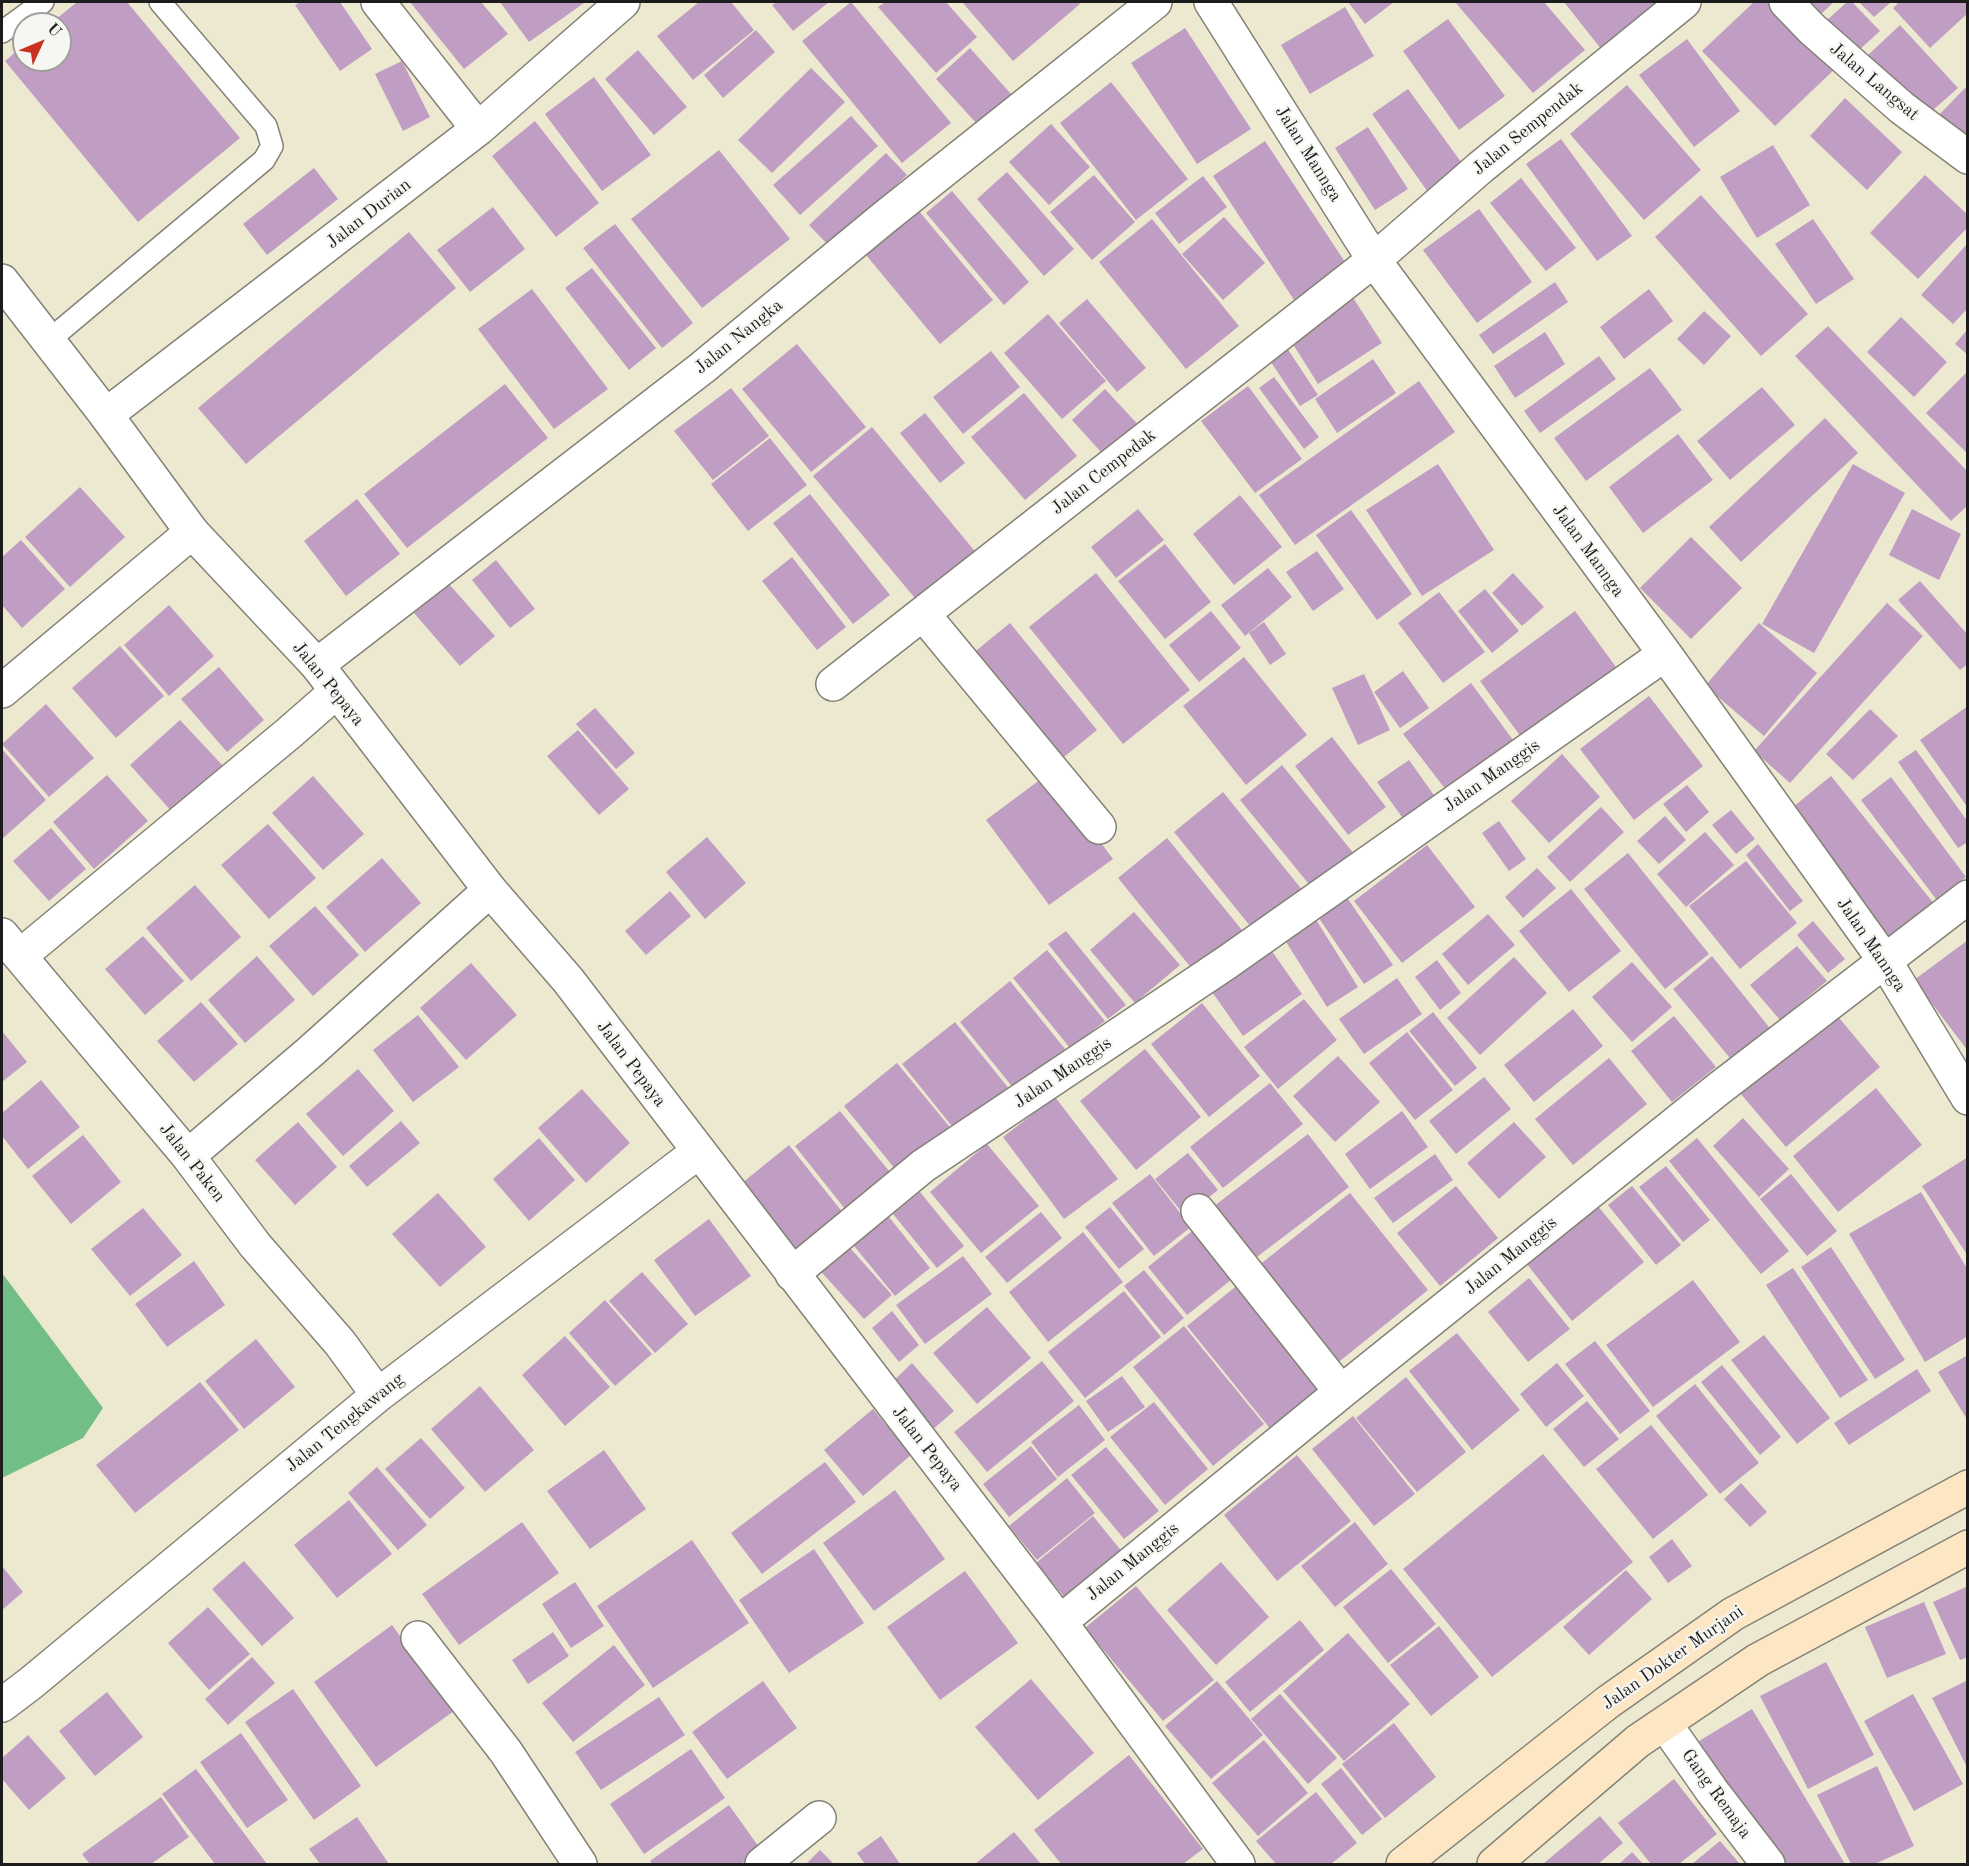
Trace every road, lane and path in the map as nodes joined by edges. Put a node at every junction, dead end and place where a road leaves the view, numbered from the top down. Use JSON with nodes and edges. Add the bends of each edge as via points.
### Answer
{"nodes":[{"id":1,"x":43,"y":2,"type":"edge"},
{"id":2,"x":160,"y":2,"type":"edge"},
{"id":3,"x":378,"y":2,"type":"edge"},
{"id":4,"x":623,"y":2,"type":"edge"},
{"id":5,"x":1155,"y":2,"type":"edge"},
{"id":6,"x":1211,"y":2,"type":"edge"},
{"id":7,"x":1684,"y":2,"type":"edge"},
{"id":8,"x":1786,"y":2,"type":"edge"},
{"id":9,"x":2,"y":32,"type":"edge"},
{"id":10,"x":478,"y":129,"type":"junction"},
{"id":11,"x":1968,"y":157,"type":"edge"},
{"id":12,"x":1374,"y":260,"type":"junction"},
{"id":13,"x":2,"y":281,"type":"edge"},
{"id":14,"x":48,"y":341,"type":"junction"},
{"id":15,"x":106,"y":416,"type":"junction"},
{"id":16,"x":192,"y":532,"type":"junction"},
{"id":17,"x":922,"y":614,"type":"junction"},
{"id":18,"x":1665,"y":654,"type":"junction"},
{"id":19,"x":317,"y":665,"type":"junction"},
{"id":20,"x":833,"y":684,"type":"dead end"},
{"id":21,"x":2,"y":692,"type":"edge"},
{"id":22,"x":337,"y":692,"type":"junction"},
{"id":23,"x":1099,"y":827,"type":"dead end"},
{"id":24,"x":490,"y":890,"type":"junction"},
{"id":25,"x":1968,"y":897,"type":"edge"},
{"id":26,"x":10,"y":946,"type":"edge"},
{"id":27,"x":1885,"y":961,"type":"junction"},
{"id":28,"x":1968,"y":1098,"type":"edge"},
{"id":29,"x":698,"y":1152,"type":"junction"},
{"id":30,"x":188,"y":1156,"type":"junction"},
{"id":31,"x":1198,"y":1211,"type":"dead end"},
{"id":32,"x":792,"y":1274,"type":"junction"},
{"id":33,"x":1341,"y":1392,"type":"junction"},
{"id":34,"x":378,"y":1395,"type":"junction"},
{"id":35,"x":1968,"y":1487,"type":"edge"},
{"id":36,"x":1968,"y":1548,"type":"edge"},
{"id":37,"x":1059,"y":1622,"type":"junction"},
{"id":38,"x":418,"y":1638,"type":"dead end"},
{"id":39,"x":2,"y":1705,"type":"edge"},
{"id":40,"x":1665,"y":1724,"type":"junction"},
{"id":41,"x":819,"y":1818,"type":"dead end"},
{"id":42,"x":580,"y":1864,"type":"edge"},
{"id":43,"x":762,"y":1864,"type":"edge"},
{"id":44,"x":1238,"y":1864,"type":"edge"},
{"id":45,"x":1403,"y":1864,"type":"edge"},
{"id":46,"x":1494,"y":1864,"type":"edge"},
{"id":47,"x":1768,"y":1864,"type":"edge"}],
"edges":[{"from":1,"to":9,"type":"lane"},
{"from":2,"to":14,"type":"lane","via":[[266,126],[272,146],[264,160]]},
{"from":3,"to":10,"type":"street"},
{"from":4,"to":10,"type":"street","name":"Jalan Durian"},
{"from":5,"to":19,"type":"street","name":"Jalan Nangka","via":[[702,368]]},
{"from":6,"to":12,"type":"street","name":"Jalan Mannga"},
{"from":7,"to":12,"type":"street","name":"Jalan Sempendak","via":[[1481,167]]},
{"from":8,"to":11,"type":"street","name":"Jalan Langsat","via":[[1902,108]]},
{"from":10,"to":15,"type":"street","name":"Jalan Durian"},
{"from":12,"to":17,"type":"street","name":"Jalan Cempedak"},
{"from":12,"to":18,"type":"street","name":"Jalan Mannga"},
{"from":13,"to":14,"type":"street","name":"Jalan Pepaya"},
{"from":14,"to":15,"type":"street","name":"Jalan Pepaya"},
{"from":15,"to":16,"type":"street","name":"Jalan Pepaya"},
{"from":16,"to":19,"type":"street","name":"Jalan Pepaya"},
{"from":16,"to":21,"type":"street"},
{"from":17,"to":20,"type":"street","name":"Jalan Cempedak"},
{"from":17,"to":23,"type":"street"},
{"from":18,"to":27,"type":"street","name":"Jalan Mannga"},
{"from":18,"to":32,"type":"street","name":"Jalan Manggis","via":[[1226,963],[923,1166]]},
{"from":19,"to":22,"type":"street","name":"Jalan Pepaya"},
{"from":22,"to":24,"type":"street","name":"Jalan Pepaya"},
{"from":22,"to":26,"type":"street"},
{"from":24,"to":29,"type":"street","name":"Jalan Pepaya","via":[[568,980]]},
{"from":24,"to":30,"type":"street"},
{"from":25,"to":27,"type":"street","name":"Jalan Manggis"},
{"from":26,"to":30,"type":"street","name":"Jalan Paken"},
{"from":27,"to":28,"type":"street","name":"Jalan Mannga"},
{"from":27,"to":33,"type":"street","name":"Jalan Manggis","via":[[1717,1090]]},
{"from":29,"to":32,"type":"street","name":"Jalan Pepaya"},
{"from":29,"to":34,"type":"street","name":"Jalan Tengkawang"},
{"from":30,"to":34,"type":"street","name":"Jalan Paken"},
{"from":31,"to":33,"type":"street"},
{"from":32,"to":37,"type":"street","name":"Jalan Pepaya"},
{"from":33,"to":37,"type":"street","name":"Jalan Manggis"},
{"from":34,"to":39,"type":"street","name":"Jalan Tengkawang"},
{"from":35,"to":45,"type":"main road","name":"Jalan Dokter Murjani","via":[[1733,1614],[1608,1702]]},
{"from":36,"to":40,"type":"main road","via":[[1758,1660]]},
{"from":37,"to":44,"type":"street","name":"Jalan Pepaya"},
{"from":38,"to":42,"type":"street","via":[[506,1752]]},
{"from":40,"to":46,"type":"main road","via":[[1638,1741]]},
{"from":40,"to":47,"type":"street","name":"Gang Remaja"},
{"from":41,"to":43,"type":"street"}]}
